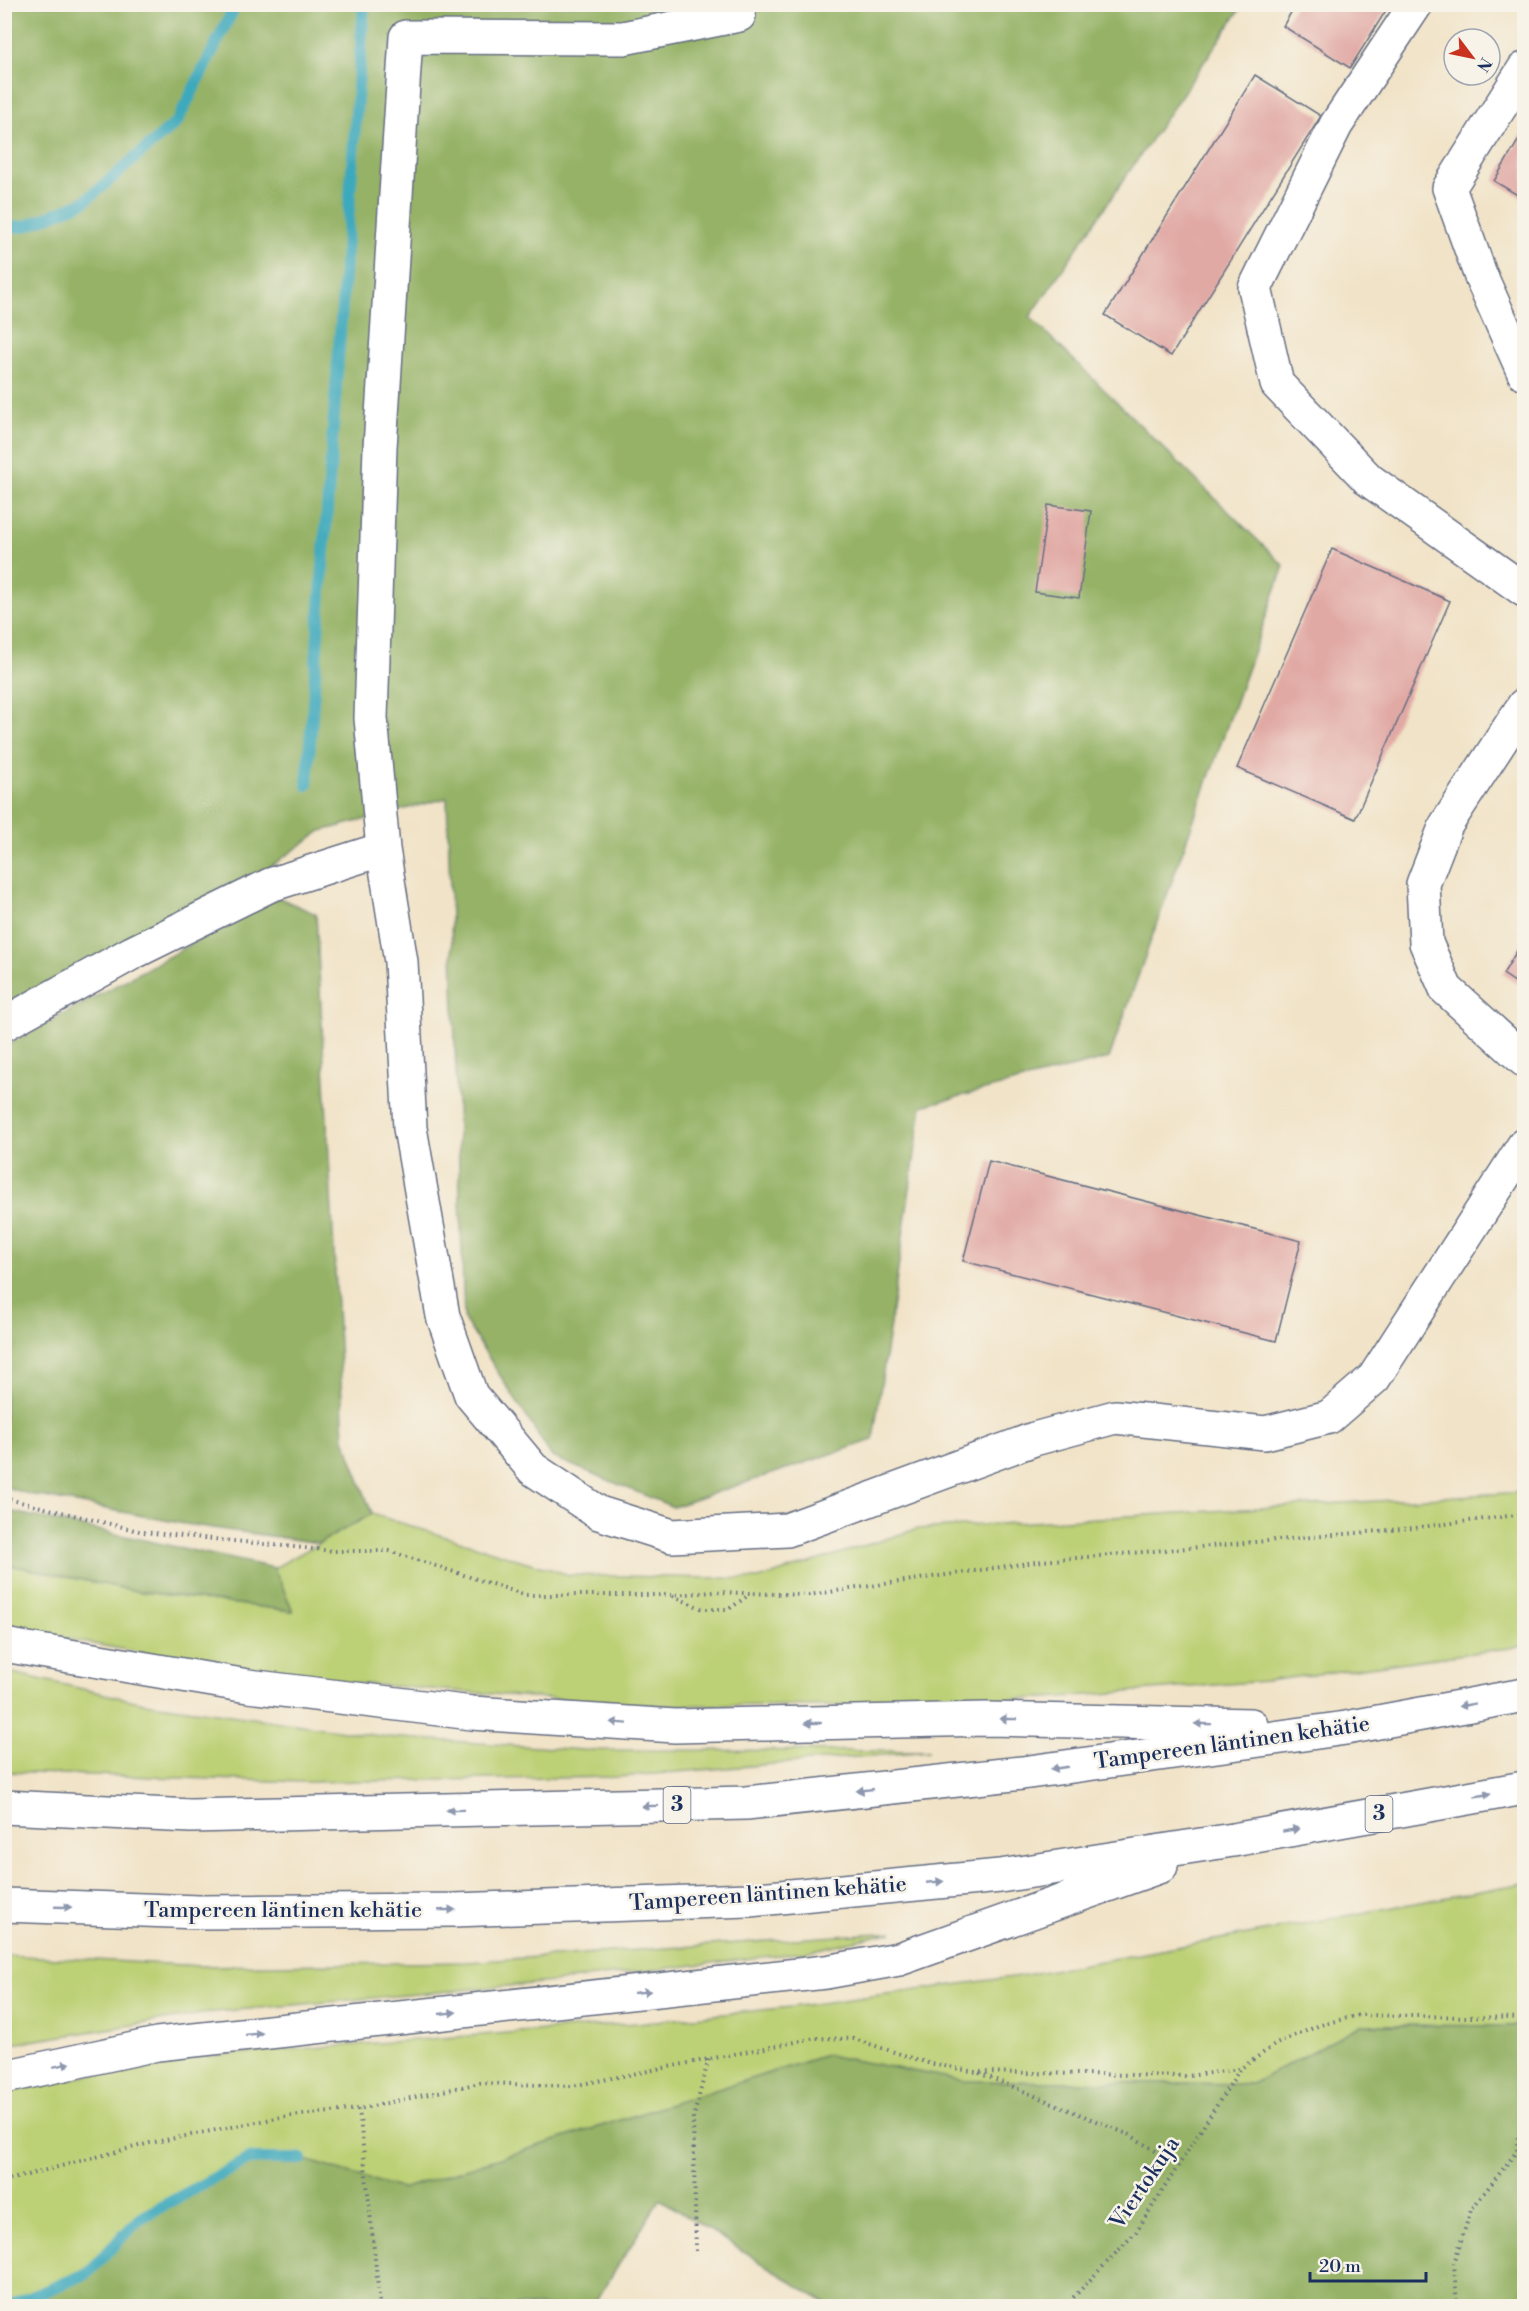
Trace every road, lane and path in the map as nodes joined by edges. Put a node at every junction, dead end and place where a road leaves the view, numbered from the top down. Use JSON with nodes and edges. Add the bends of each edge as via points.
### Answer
{"nodes":[{"id":1,"x":1416,"y":4,"type":"edge"},
{"id":2,"x":739,"y":15,"type":"dead end"},
{"id":3,"x":1524,"y":69,"type":"edge"},
{"id":4,"x":1524,"y":373,"type":"edge"},
{"id":5,"x":1524,"y":590,"type":"edge"},
{"id":6,"x":1524,"y":705,"type":"edge"},
{"id":7,"x":383,"y":849,"type":"junction"},
{"id":8,"x":4,"y":1024,"type":"edge"},
{"id":9,"x":1524,"y":1060,"type":"edge"},
{"id":10,"x":1524,"y":1145,"type":"edge"},
{"id":11,"x":4,"y":1498,"type":"edge"},
{"id":12,"x":1524,"y":1514,"type":"edge"},
{"id":13,"x":673,"y":1595,"type":"junction"},
{"id":14,"x":749,"y":1595,"type":"junction"},
{"id":15,"x":4,"y":1645,"type":"edge"},
{"id":16,"x":1524,"y":1695,"type":"edge"},
{"id":17,"x":1346,"y":1728,"type":"junction"},
{"id":18,"x":1524,"y":1788,"type":"edge"},
{"id":19,"x":4,"y":1807,"type":"edge"},
{"id":20,"x":1233,"y":1840,"type":"junction"},
{"id":21,"x":4,"y":1905,"type":"edge"},
{"id":22,"x":1524,"y":2018,"type":"edge"},
{"id":23,"x":709,"y":2058,"type":"junction"},
{"id":24,"x":1240,"y":2068,"type":"junction"},
{"id":25,"x":976,"y":2072,"type":"junction"},
{"id":26,"x":4,"y":2077,"type":"edge"},
{"id":27,"x":1524,"y":2101,"type":"edge"},
{"id":28,"x":359,"y":2109,"type":"junction"},
{"id":29,"x":1178,"y":2165,"type":"junction"},
{"id":30,"x":4,"y":2181,"type":"edge"},
{"id":31,"x":696,"y":2251,"type":"dead end"},
{"id":32,"x":380,"y":2307,"type":"edge"},
{"id":33,"x":1065,"y":2307,"type":"edge"},
{"id":34,"x":1456,"y":2307,"type":"edge"}],
"edges":[{"from":1,"to":5,"type":"main road","via":[[1336,125],[1255,288],[1277,384],[1369,480]]},
{"from":2,"to":7,"type":"main road","via":[[623,38],[406,37],[380,447],[371,718]]},
{"from":3,"to":4,"type":"main road","via":[[1449,188],[1480,274]]},
{"from":6,"to":9,"type":"main road","via":[[1446,825],[1423,884],[1426,943],[1446,989]]},
{"from":7,"to":8,"type":"main road","via":[[270,885],[132,953]]},
{"from":7,"to":10,"type":"main road","via":[[401,962],[410,1128],[443,1316],[471,1395],[533,1469],[599,1513],[672,1536],[787,1530],[1034,1439],[1114,1417],[1265,1433],[1329,1417],[1374,1378]]},
{"from":11,"to":13,"type":"path","via":[[143,1532],[334,1551],[389,1551],[526,1595]]},
{"from":12,"to":14,"type":"path","via":[[1042,1562],[810,1595]]},
{"from":13,"to":14,"type":"path"},
{"from":13,"to":14,"type":"path","via":[[703,1609],[729,1608]]},
{"from":17,"to":15,"type":"main road","one_way":true,"via":[[987,1719],[675,1726],[472,1713],[249,1686]]},
{"from":16,"to":17,"type":"main road","name":"Tampereen läntinen kehätie","number":"3","one_way":true},
{"from":17,"to":19,"type":"main road","name":"Tampereen läntinen kehätie","number":"3","one_way":true,"via":[[1022,1773],[746,1803],[191,1816]]},
{"from":20,"to":18,"type":"main road","name":"Tampereen läntinen kehätie","number":"3","one_way":true},
{"from":21,"to":20,"type":"main road","name":"Tampereen läntinen kehätie","number":"3","one_way":true,"via":[[199,1912],[442,1910],[749,1900],[1000,1876]]},
{"from":26,"to":20,"type":"main road","one_way":true,"via":[[157,2044],[815,1973],[899,1959]]},
{"from":22,"to":24,"type":"path","via":[[1359,2015],[1320,2025],[1276,2044]]},
{"from":23,"to":25,"type":"path","via":[[816,2038],[854,2039],[928,2063]]},
{"from":23,"to":28,"type":"path","via":[[572,2086],[480,2083]]},
{"from":23,"to":31,"type":"path","via":[[693,2120]]},
{"from":24,"to":25,"type":"path","via":[[1188,2076]]},
{"from":24,"to":29,"type":"path","name":"Viertokuja"},
{"from":25,"to":29,"type":"path","via":[[1130,2135]]},
{"from":27,"to":34,"type":"path","via":[[1517,2151],[1471,2210],[1454,2263]]},
{"from":28,"to":30,"type":"path","via":[[282,2117],[150,2143]]},
{"from":28,"to":32,"type":"path"},
{"from":29,"to":33,"type":"path","name":"Viertokuja","via":[[1136,2232]]}]}
